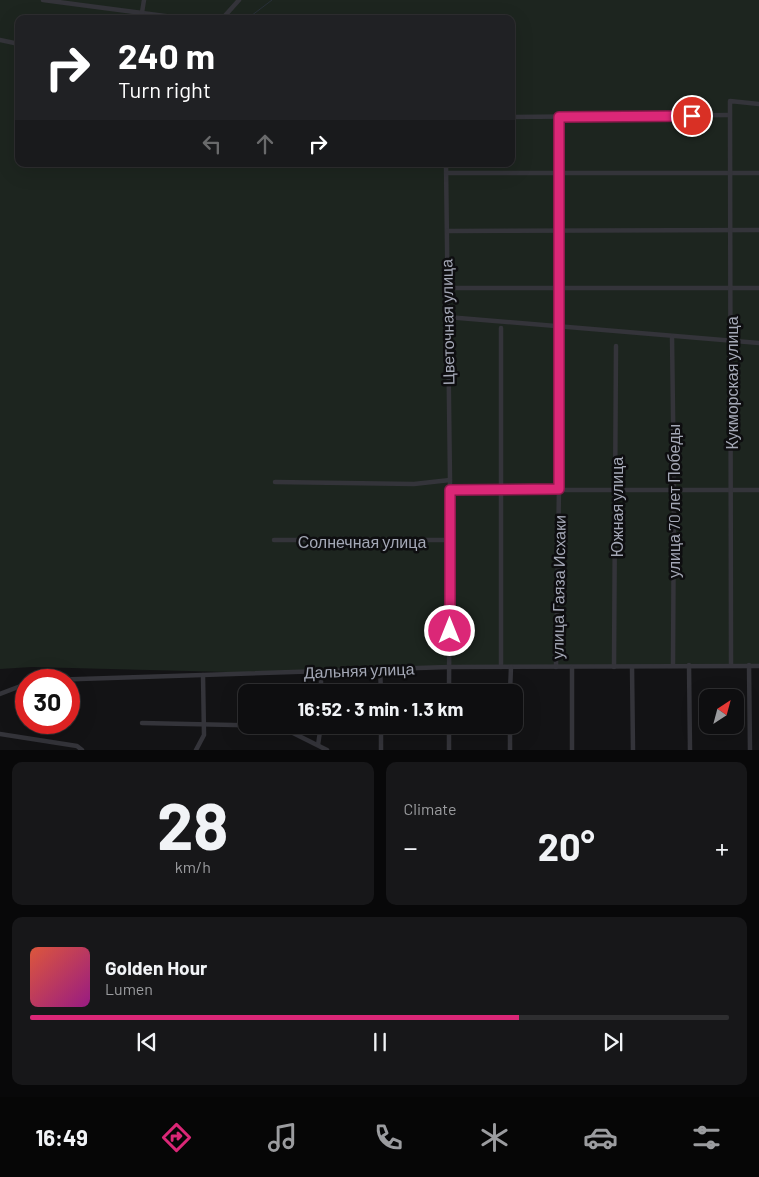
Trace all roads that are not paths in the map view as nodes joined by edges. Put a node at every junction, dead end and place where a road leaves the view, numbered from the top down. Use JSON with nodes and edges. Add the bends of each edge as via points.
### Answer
{"nodes":[{"id":1,"x":43,"y":0,"type":"edge"},
{"id":2,"x":144,"y":0,"type":"edge"},
{"id":3,"x":239,"y":0,"type":"edge"},
{"id":4,"x":142,"y":12,"type":"junction"},
{"id":5,"x":162,"y":15,"type":"edge"},
{"id":6,"x":226,"y":15,"type":"edge"},
{"id":7,"x":0,"y":40,"type":"edge"},
{"id":8,"x":15,"y":43,"type":"edge"},
{"id":9,"x":759,"y":104,"type":"edge"},
{"id":10,"x":730,"y":115,"type":"junction"},
{"id":11,"x":515,"y":117,"type":"edge"},
{"id":12,"x":559,"y":117,"type":"junction"},
{"id":13,"x":446,"y":167,"type":"edge"},
{"id":14,"x":446,"y":173,"type":"junction"},
{"id":15,"x":730,"y":173,"type":"junction"},
{"id":16,"x":759,"y":173,"type":"edge"},
{"id":17,"x":559,"y":174,"type":"junction"},
{"id":18,"x":730,"y":230,"type":"junction"},
{"id":19,"x":759,"y":230,"type":"edge"},
{"id":20,"x":446,"y":231,"type":"junction"},
{"id":21,"x":559,"y":231,"type":"junction"},
{"id":22,"x":730,"y":287,"type":"junction"},
{"id":23,"x":447,"y":288,"type":"junction"},
{"id":24,"x":558,"y":288,"type":"junction"},
{"id":25,"x":759,"y":288,"type":"edge"},
{"id":26,"x":447,"y":317,"type":"junction"},
{"id":27,"x":558,"y":326,"type":"junction"},
{"id":28,"x":500,"y":328,"type":"dead end"},
{"id":29,"x":672,"y":337,"type":"junction"},
{"id":30,"x":730,"y":341,"type":"junction"},
{"id":31,"x":759,"y":343,"type":"edge"},
{"id":32,"x":616,"y":346,"type":"dead end"},
{"id":33,"x":450,"y":480,"type":"junction"},
{"id":34,"x":275,"y":482,"type":"dead end"},
{"id":35,"x":502,"y":489,"type":"junction"},
{"id":36,"x":559,"y":489,"type":"junction"},
{"id":37,"x":674,"y":489,"type":"junction"},
{"id":38,"x":450,"y":490,"type":"junction"},
{"id":39,"x":616,"y":490,"type":"junction"},
{"id":40,"x":732,"y":490,"type":"junction"},
{"id":41,"x":759,"y":490,"type":"edge"},
{"id":42,"x":274,"y":540,"type":"dead end"},
{"id":43,"x":450,"y":540,"type":"junction"},
{"id":44,"x":673,"y":665,"type":"junction"},
{"id":45,"x":689,"y":665,"type":"junction"},
{"id":46,"x":731,"y":665,"type":"junction"},
{"id":47,"x":749,"y":665,"type":"junction"},
{"id":48,"x":759,"y":666,"type":"edge"},
{"id":49,"x":449,"y":667,"type":"junction"},
{"id":50,"x":501,"y":667,"type":"junction"},
{"id":51,"x":511,"y":667,"type":"junction"},
{"id":52,"x":556,"y":667,"type":"junction"},
{"id":53,"x":572,"y":667,"type":"junction"},
{"id":54,"x":614,"y":667,"type":"junction"},
{"id":55,"x":632,"y":667,"type":"junction"},
{"id":56,"x":380,"y":669,"type":"junction"},
{"id":57,"x":321,"y":671,"type":"junction"},
{"id":58,"x":203,"y":675,"type":"junction"},
{"id":59,"x":80,"y":679,"type":"edge"},
{"id":60,"x":321,"y":684,"type":"edge"},
{"id":61,"x":381,"y":684,"type":"edge"},
{"id":62,"x":449,"y":684,"type":"edge"},
{"id":63,"x":510,"y":684,"type":"edge"},
{"id":64,"x":15,"y":688,"type":"edge"},
{"id":65,"x":0,"y":694,"type":"edge"},
{"id":66,"x":142,"y":723,"type":"dead end"},
{"id":67,"x":203,"y":724,"type":"junction"},
{"id":68,"x":0,"y":734,"type":"edge"},
{"id":69,"x":320,"y":734,"type":"edge"},
{"id":70,"x":381,"y":734,"type":"edge"},
{"id":71,"x":449,"y":734,"type":"edge"},
{"id":72,"x":510,"y":734,"type":"edge"},
{"id":73,"x":318,"y":746,"type":"junction"},
{"id":74,"x":82,"y":750,"type":"edge"},
{"id":75,"x":196,"y":750,"type":"edge"},
{"id":76,"x":327,"y":750,"type":"edge"},
{"id":77,"x":381,"y":750,"type":"edge"},
{"id":78,"x":449,"y":750,"type":"edge"},
{"id":79,"x":510,"y":750,"type":"edge"},
{"id":80,"x":572,"y":750,"type":"edge"},
{"id":81,"x":633,"y":750,"type":"edge"},
{"id":82,"x":690,"y":750,"type":"edge"},
{"id":83,"x":750,"y":750,"type":"edge"}],
"edges":[{"from":1,"to":4,"type":"street"},
{"from":2,"to":4,"type":"street"},
{"from":3,"to":6,"type":"street"},
{"from":4,"to":5,"type":"street"},
{"from":7,"to":8,"type":"street"},
{"from":9,"to":10,"type":"street","name":"Кукморская улица","via":[[730,101]]},
{"from":10,"to":12,"type":"street"},
{"from":10,"to":15,"type":"street","name":"Кукморская улица"},
{"from":11,"to":12,"type":"street"},
{"from":12,"to":17,"type":"street","name":"улица Гаяза Исхаки"},
{"from":13,"to":14,"type":"street","name":"Цветочная улица"},
{"from":14,"to":17,"type":"street"},
{"from":14,"to":20,"type":"street","name":"Цветочная улица"},
{"from":15,"to":16,"type":"street"},
{"from":15,"to":17,"type":"street"},
{"from":15,"to":18,"type":"street","name":"Кукморская улица"},
{"from":17,"to":21,"type":"street","name":"улица Гаяза Исхаки"},
{"from":18,"to":19,"type":"street"},
{"from":18,"to":21,"type":"street"},
{"from":18,"to":22,"type":"street","name":"Кукморская улица"},
{"from":20,"to":21,"type":"street"},
{"from":20,"to":23,"type":"street","name":"Цветочная улица"},
{"from":21,"to":24,"type":"street","name":"улица Гаяза Исхаки"},
{"from":22,"to":24,"type":"street"},
{"from":22,"to":25,"type":"street"},
{"from":22,"to":30,"type":"street","name":"Кукморская улица"},
{"from":23,"to":24,"type":"street"},
{"from":23,"to":26,"type":"street","name":"Цветочная улица"},
{"from":24,"to":27,"type":"street","name":"улица Гаяза Исхаки"},
{"from":26,"to":27,"type":"street"},
{"from":26,"to":33,"type":"street","name":"Цветочная улица"},
{"from":27,"to":29,"type":"street"},
{"from":27,"to":36,"type":"street","name":"улица Гаяза Исхаки"},
{"from":28,"to":35,"type":"street"},
{"from":29,"to":30,"type":"street"},
{"from":29,"to":37,"type":"street","name":"улица 70 лет Победы"},
{"from":30,"to":31,"type":"street"},
{"from":30,"to":40,"type":"street","name":"Кукморская улица"},
{"from":32,"to":39,"type":"street","name":"Южная улица"},
{"from":33,"to":34,"type":"street","via":[[414,484]]},
{"from":33,"to":38,"type":"street","name":"Цветочная улица"},
{"from":35,"to":36,"type":"street"},
{"from":35,"to":38,"type":"street"},
{"from":35,"to":50,"type":"street"},
{"from":36,"to":39,"type":"street"},
{"from":36,"to":52,"type":"street","name":"улица Гаяза Исхаки"},
{"from":37,"to":39,"type":"street"},
{"from":37,"to":40,"type":"street"},
{"from":37,"to":44,"type":"street","name":"улица 70 лет Победы"},
{"from":38,"to":43,"type":"street","name":"Цветочная улица"},
{"from":39,"to":54,"type":"street","name":"Южная улица"},
{"from":40,"to":41,"type":"street"},
{"from":40,"to":46,"type":"street","name":"Кукморская улица"},
{"from":42,"to":43,"type":"street","name":"Солнечная улица"},
{"from":43,"to":49,"type":"street","name":"Цветочная улица"},
{"from":44,"to":45,"type":"street","name":"Дальняя улица"},
{"from":44,"to":55,"type":"street","name":"Дальняя улица"},
{"from":45,"to":46,"type":"street","name":"Дальняя улица"},
{"from":45,"to":82,"type":"street"},
{"from":46,"to":47,"type":"street","name":"Дальняя улица"},
{"from":47,"to":48,"type":"street","name":"Дальняя улица"},
{"from":47,"to":83,"type":"street"},
{"from":49,"to":50,"type":"street","name":"Дальняя улица"},
{"from":49,"to":56,"type":"street","name":"Дальняя улица"},
{"from":49,"to":62,"type":"street"},
{"from":50,"to":51,"type":"street","name":"Дальняя улица"},
{"from":51,"to":52,"type":"street","name":"Дальняя улица"},
{"from":51,"to":63,"type":"street"},
{"from":52,"to":53,"type":"street","name":"Дальняя улица"},
{"from":53,"to":54,"type":"street","name":"Дальняя улица"},
{"from":53,"to":80,"type":"street"},
{"from":54,"to":55,"type":"street","name":"Дальняя улица"},
{"from":55,"to":81,"type":"street"},
{"from":56,"to":57,"type":"street","name":"Дальняя улица"},
{"from":56,"to":61,"type":"street"},
{"from":57,"to":58,"type":"street","name":"Дальняя улица"},
{"from":57,"to":60,"type":"street"},
{"from":58,"to":59,"type":"street","name":"Дальняя улица"},
{"from":58,"to":67,"type":"street"},
{"from":64,"to":65,"type":"street"},
{"from":66,"to":67,"type":"street"},
{"from":67,"to":73,"type":"street","via":[[279,726]]},
{"from":67,"to":75,"type":"street","via":[[204,734]]},
{"from":68,"to":74,"type":"street","via":[[77,746]]},
{"from":69,"to":73,"type":"street"},
{"from":70,"to":77,"type":"street"},
{"from":71,"to":78,"type":"street"},
{"from":72,"to":79,"type":"street"},
{"from":73,"to":76,"type":"street"}]}
